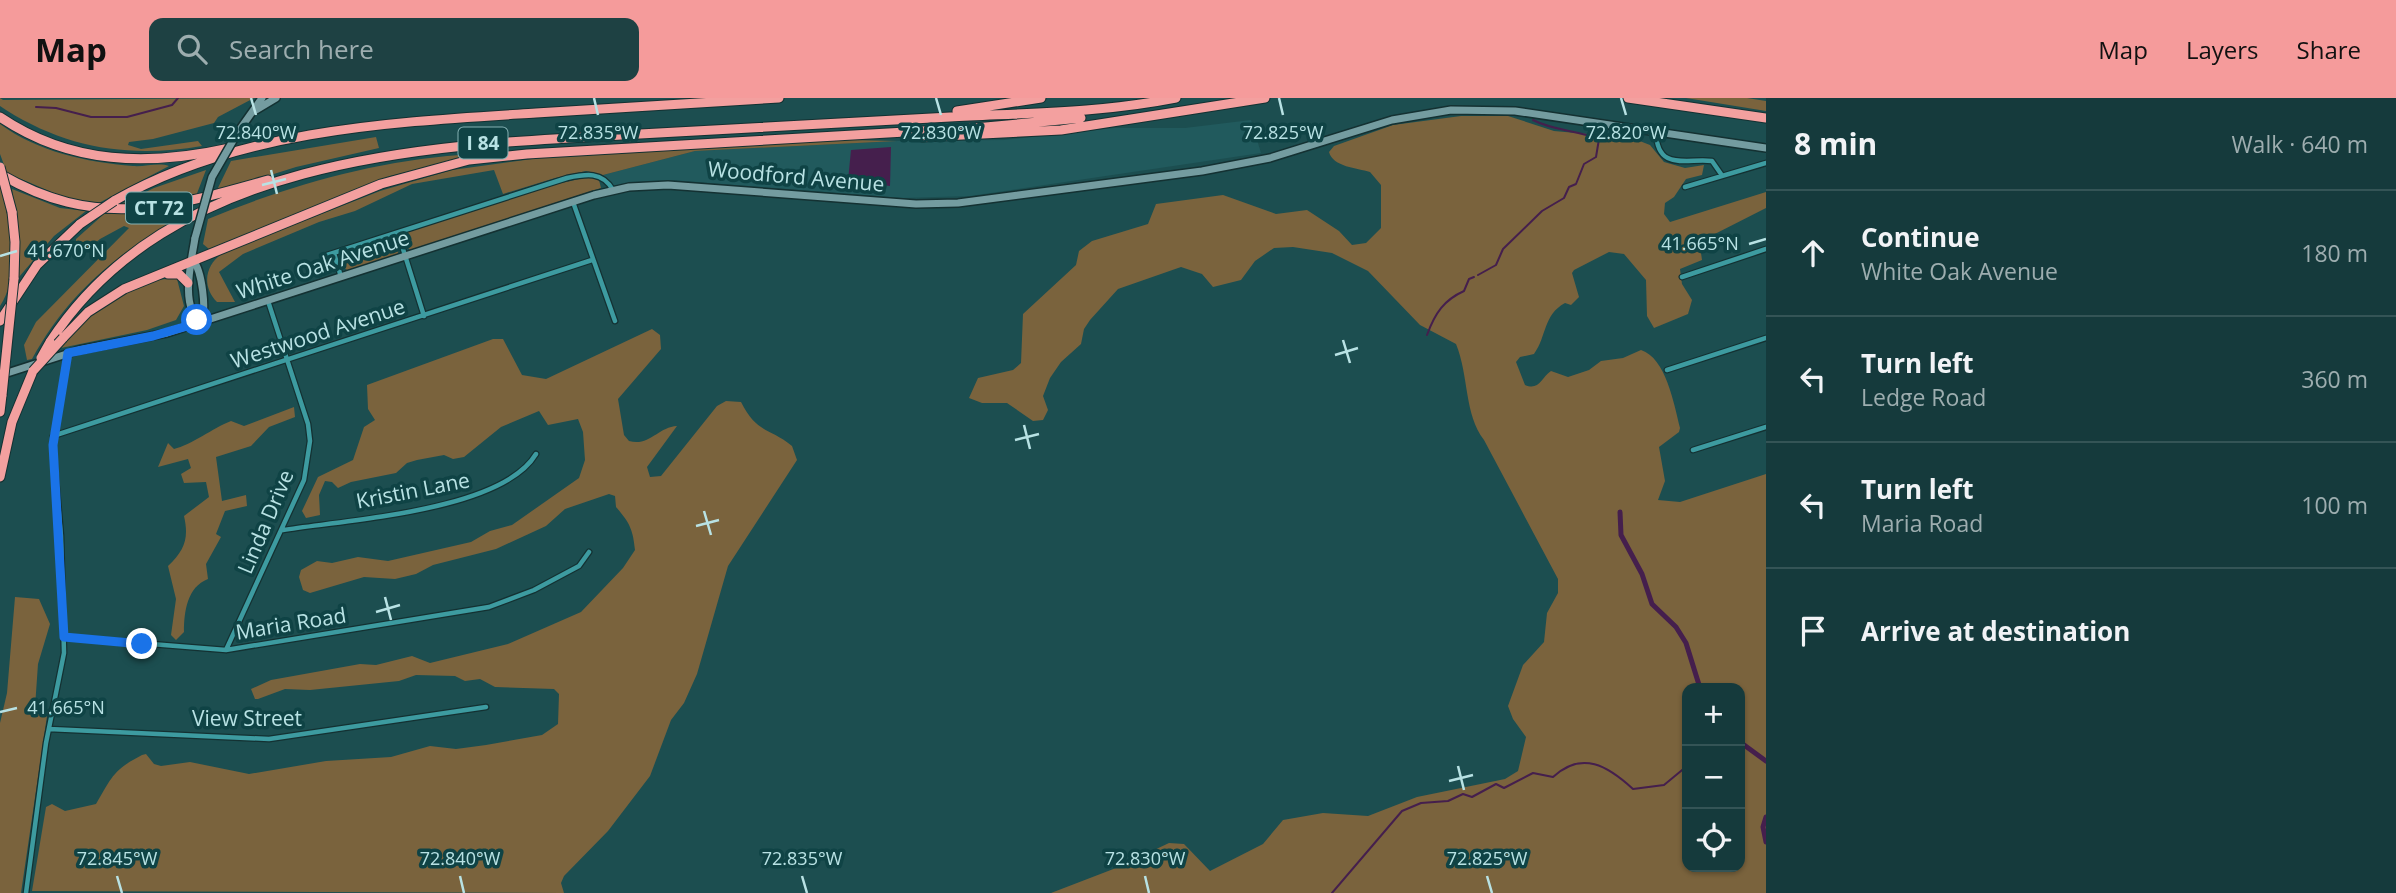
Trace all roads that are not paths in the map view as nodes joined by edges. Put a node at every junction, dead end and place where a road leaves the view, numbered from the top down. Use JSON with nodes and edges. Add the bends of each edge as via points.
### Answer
{"nodes":[{"id":1,"x":262,"y":98,"type":"edge"},
{"id":2,"x":276,"y":98,"type":"edge"},
{"id":3,"x":779,"y":98,"type":"edge"},
{"id":4,"x":1041,"y":98,"type":"edge"},
{"id":5,"x":1176,"y":98,"type":"edge"},
{"id":6,"x":1265,"y":98,"type":"edge"},
{"id":7,"x":1628,"y":98,"type":"edge"},
{"id":8,"x":1667,"y":98,"type":"edge"},
{"id":9,"x":1152,"y":103,"type":"junction"},
{"id":10,"x":256,"y":110,"type":"junction"},
{"id":11,"x":1753,"y":116,"type":"junction"},
{"id":12,"x":0,"y":117,"type":"edge"},
{"id":13,"x":1766,"y":118,"type":"edge"},
{"id":14,"x":862,"y":122,"type":"junction"},
{"id":15,"x":1656,"y":132,"type":"junction"},
{"id":16,"x":865,"y":135,"type":"junction"},
{"id":17,"x":305,"y":138,"type":"junction"},
{"id":18,"x":1766,"y":148,"type":"edge"},
{"id":19,"x":1766,"y":163,"type":"edge"},
{"id":20,"x":0,"y":167,"type":"edge"},
{"id":21,"x":320,"y":170,"type":"junction"},
{"id":22,"x":0,"y":174,"type":"edge"},
{"id":23,"x":1721,"y":174,"type":"junction"},
{"id":24,"x":1685,"y":187,"type":"dead end"},
{"id":25,"x":613,"y":190,"type":"junction"},
{"id":26,"x":573,"y":202,"type":"junction"},
{"id":27,"x":398,"y":233,"type":"junction"},
{"id":28,"x":1766,"y":249,"type":"edge"},
{"id":29,"x":334,"y":253,"type":"junction"},
{"id":30,"x":324,"y":257,"type":"dead end"},
{"id":31,"x":406,"y":257,"type":"junction"},
{"id":32,"x":193,"y":260,"type":"junction"},
{"id":33,"x":592,"y":260,"type":"junction"},
{"id":34,"x":1682,"y":277,"type":"dead end"},
{"id":35,"x":149,"y":278,"type":"junction"},
{"id":36,"x":341,"y":278,"type":"junction"},
{"id":37,"x":188,"y":283,"type":"junction"},
{"id":38,"x":268,"y":301,"type":"junction"},
{"id":39,"x":424,"y":316,"type":"junction"},
{"id":40,"x":0,"y":321,"type":"edge"},
{"id":41,"x":615,"y":321,"type":"dead end"},
{"id":42,"x":201,"y":322,"type":"junction"},
{"id":43,"x":1766,"y":338,"type":"edge"},
{"id":44,"x":68,"y":353,"type":"junction"},
{"id":45,"x":289,"y":360,"type":"junction"},
{"id":46,"x":1667,"y":370,"type":"dead end"},
{"id":47,"x":33,"y":372,"type":"junction"},
{"id":48,"x":0,"y":375,"type":"edge"},
{"id":49,"x":0,"y":412,"type":"edge"},
{"id":50,"x":1766,"y":427,"type":"edge"},
{"id":51,"x":53,"y":436,"type":"junction"},
{"id":52,"x":1693,"y":450,"type":"dead end"},
{"id":53,"x":536,"y":454,"type":"dead end"},
{"id":54,"x":0,"y":477,"type":"edge"},
{"id":55,"x":282,"y":530,"type":"junction"},
{"id":56,"x":589,"y":552,"type":"dead end"},
{"id":57,"x":64,"y":637,"type":"junction"},
{"id":58,"x":226,"y":650,"type":"junction"},
{"id":59,"x":486,"y":707,"type":"dead end"},
{"id":60,"x":49,"y":729,"type":"junction"},
{"id":61,"x":26,"y":893,"type":"edge"}],
"edges":[{"from":1,"to":10,"type":"street"},
{"from":2,"to":10,"type":"street"},
{"from":3,"to":17,"type":"highway","number":"I 84","via":[[467,118]]},
{"from":4,"to":14,"type":"highway"},
{"from":5,"to":9,"type":"highway","number":"I 84"},
{"from":6,"to":16,"type":"highway","via":[[1043,132]]},
{"from":7,"to":11,"type":"highway"},
{"from":8,"to":11,"type":"highway"},
{"from":9,"to":14,"type":"highway","number":"I 84","via":[[1059,114]]},
{"from":9,"to":16,"type":"highway","via":[[1065,120]]},
{"from":10,"to":32,"type":"street","bridge":true,"via":[[212,177]]},
{"from":11,"to":13,"type":"highway"},
{"from":12,"to":17,"type":"highway","number":"CT 72","via":[[53,145],[121,160],[174,159]]},
{"from":14,"to":21,"type":"highway","number":"I 84","via":[[476,144]]},
{"from":15,"to":18,"type":"street","name":"Woodford Avenue"},
{"from":15,"to":23,"type":"street","via":[[1657,145],[1668,158],[1684,163],[1712,161]]},
{"from":15,"to":25,"type":"street","name":"Woodford Avenue","via":[[1515,111],[1451,110],[1392,120],[1270,158],[935,204],[668,184]]},
{"from":16,"to":32,"type":"highway","via":[[457,162],[381,184]]},
{"from":17,"to":40,"type":"highway","number":"I 84","bridge":true,"via":[[208,161],[114,201],[80,224],[37,265]]},
{"from":19,"to":23,"type":"street"},
{"from":20,"to":49,"type":"highway","bridge":true,"via":[[12,212],[14,279]]},
{"from":21,"to":22,"type":"highway","number":"CT 72","via":[[180,204],[134,210],[58,200]]},
{"from":21,"to":47,"type":"highway","number":"I 84","bridge":true,"via":[[237,197],[156,238],[94,287],[50,342]]},
{"from":23,"to":24,"type":"street"},
{"from":25,"to":26,"type":"street","name":"White Oak Avenue"},
{"from":25,"to":27,"type":"street","via":[[595,175],[575,177]]},
{"from":26,"to":31,"type":"street","name":"White Oak Avenue"},
{"from":26,"to":33,"type":"street"},
{"from":27,"to":29,"type":"street"},
{"from":27,"to":31,"type":"street"},
{"from":28,"to":34,"type":"street"},
{"from":29,"to":30,"type":"street"},
{"from":29,"to":36,"type":"street"},
{"from":31,"to":36,"type":"street","name":"White Oak Avenue"},
{"from":31,"to":39,"type":"street"},
{"from":32,"to":35,"type":"highway"},
{"from":32,"to":37,"type":"street"},
{"from":32,"to":42,"type":"street","via":[[199,269]]},
{"from":33,"to":39,"type":"street","name":"Westwood Avenue"},
{"from":33,"to":41,"type":"street"},
{"from":35,"to":37,"type":"highway","via":[[175,273]]},
{"from":35,"to":47,"type":"highway","bridge":true,"via":[[101,302]]},
{"from":36,"to":38,"type":"street","name":"White Oak Avenue"},
{"from":37,"to":42,"type":"street","via":[[193,314]]},
{"from":38,"to":42,"type":"street","name":"White Oak Avenue"},
{"from":38,"to":45,"type":"street","name":"Linda Drive"},
{"from":39,"to":45,"type":"street","name":"Westwood Avenue"},
{"from":42,"to":44,"type":"street","name":"White Oak Avenue"},
{"from":43,"to":46,"type":"street"},
{"from":44,"to":48,"type":"street","name":"White Oak Avenue"},
{"from":44,"to":51,"type":"street"},
{"from":45,"to":51,"type":"street","name":"Westwood Avenue"},
{"from":45,"to":55,"type":"street","name":"Linda Drive","via":[[310,441],[304,480]]},
{"from":47,"to":54,"type":"highway","number":"I 84","via":[[10,429]]},
{"from":50,"to":52,"type":"street"},
{"from":51,"to":57,"type":"street"},
{"from":53,"to":55,"type":"street","name":"Kristin Lane","via":[[529,465],[466,500]]},
{"from":55,"to":58,"type":"street","name":"Linda Drive"},
{"from":56,"to":58,"type":"street","name":"Maria Road","via":[[579,566],[489,607]]},
{"from":57,"to":58,"type":"street","name":"Maria Road"},
{"from":57,"to":60,"type":"street"},
{"from":59,"to":60,"type":"street","name":"View Street","via":[[269,739]]},
{"from":60,"to":61,"type":"street"}]}
